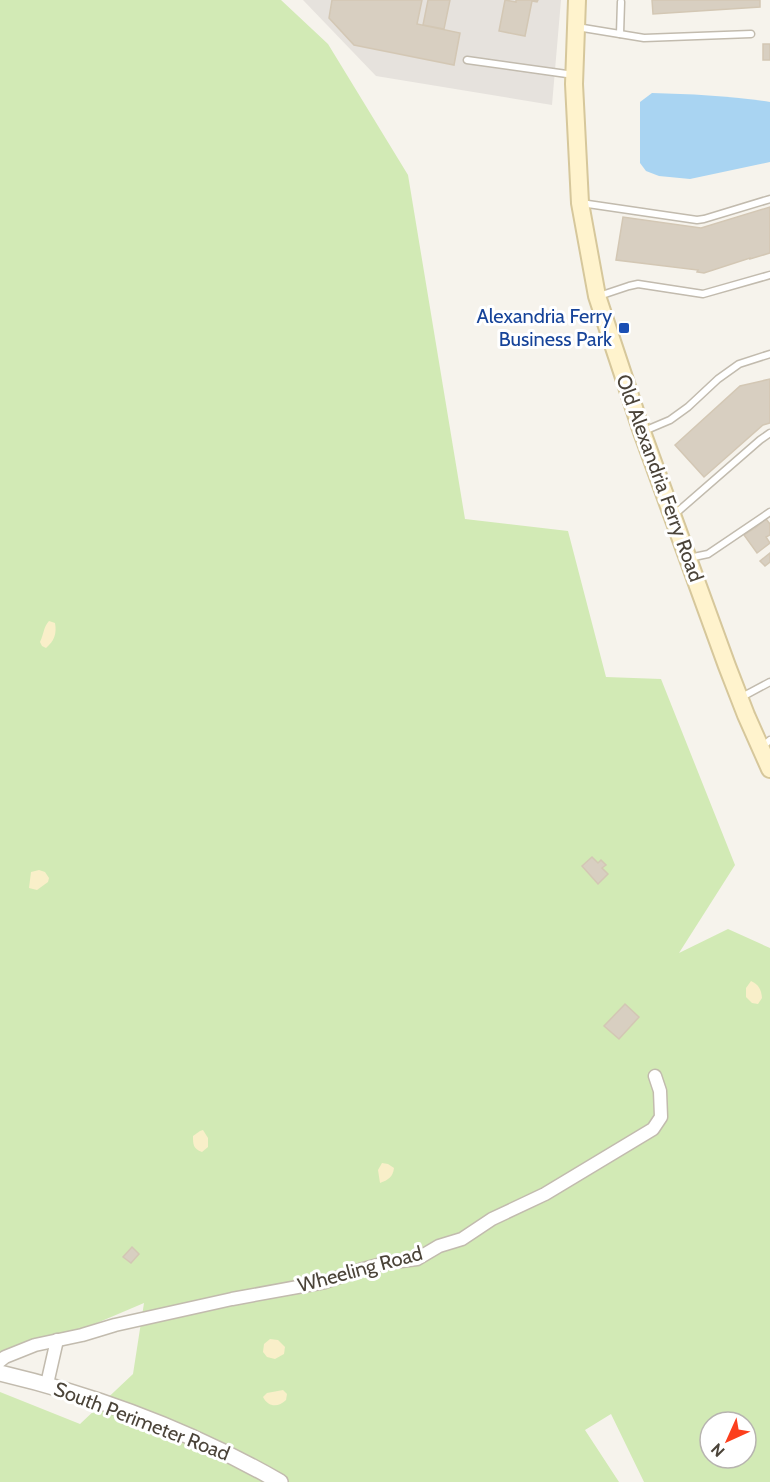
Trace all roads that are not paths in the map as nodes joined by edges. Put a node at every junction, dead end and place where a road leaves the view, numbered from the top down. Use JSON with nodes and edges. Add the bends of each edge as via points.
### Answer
{"nodes":[{"id":1,"x":577,"y":0,"type":"edge"},
{"id":2,"x":621,"y":2,"type":"dead end"},
{"id":3,"x":576,"y":27,"type":"junction"},
{"id":4,"x":620,"y":34,"type":"junction"},
{"id":5,"x":751,"y":34,"type":"dead end"},
{"id":6,"x":467,"y":60,"type":"dead end"},
{"id":7,"x":574,"y":75,"type":"junction"},
{"id":8,"x":770,"y":199,"type":"edge"},
{"id":9,"x":580,"y":203,"type":"junction"},
{"id":10,"x":770,"y":275,"type":"edge"},
{"id":11,"x":597,"y":296,"type":"junction"},
{"id":12,"x":770,"y":354,"type":"edge"},
{"id":13,"x":642,"y":432,"type":"junction"},
{"id":14,"x":770,"y":433,"type":"edge"},
{"id":15,"x":770,"y":512,"type":"edge"},
{"id":16,"x":672,"y":516,"type":"junction"},
{"id":17,"x":688,"y":558,"type":"junction"},
{"id":18,"x":770,"y":682,"type":"edge"},
{"id":19,"x":739,"y":698,"type":"junction"},
{"id":20,"x":765,"y":744,"type":"edge"},
{"id":21,"x":770,"y":769,"type":"edge"},
{"id":22,"x":655,"y":1076,"type":"dead end"},
{"id":23,"x":57,"y":1340,"type":"junction"},
{"id":24,"x":0,"y":1361,"type":"edge"},
{"id":25,"x":0,"y":1372,"type":"edge"},
{"id":26,"x":47,"y":1384,"type":"junction"},
{"id":27,"x":280,"y":1482,"type":"edge"}],
"edges":[{"from":1,"to":3,"type":"main road","name":"Old Alexandria Ferry Road"},
{"from":2,"to":4,"type":"lane"},
{"from":3,"to":4,"type":"lane"},
{"from":3,"to":7,"type":"main road","name":"Old Alexandria Ferry Road"},
{"from":4,"to":5,"type":"lane","via":[[644,38]]},
{"from":6,"to":7,"type":"lane"},
{"from":7,"to":9,"type":"main road","name":"Old Alexandria Ferry Road"},
{"from":8,"to":9,"type":"lane","via":[[697,220]]},
{"from":9,"to":11,"type":"main road","name":"Old Alexandria Ferry Road"},
{"from":10,"to":11,"type":"lane","via":[[703,294],[638,285]]},
{"from":11,"to":13,"type":"main road","name":"Old Alexandria Ferry Road"},
{"from":12,"to":13,"type":"lane","via":[[739,364],[679,414]]},
{"from":13,"to":16,"type":"main road","name":"Old Alexandria Ferry Road"},
{"from":14,"to":16,"type":"lane"},
{"from":15,"to":17,"type":"lane","via":[[708,554]]},
{"from":16,"to":17,"type":"main road","name":"Old Alexandria Ferry Road"},
{"from":17,"to":19,"type":"main road","name":"Old Alexandria Ferry Road"},
{"from":18,"to":19,"type":"lane"},
{"from":19,"to":20,"type":"main road","name":"Old Alexandria Ferry Road"},
{"from":20,"to":21,"type":"main road","name":"Old Alexandria Ferry Road"},
{"from":22,"to":23,"type":"street","name":"Wheeling Road","via":[[661,1117],[654,1129],[545,1194],[417,1259],[385,1263],[325,1282],[232,1299]]},
{"from":23,"to":24,"type":"street","name":"Wheeling Road"},
{"from":23,"to":26,"type":"street"},
{"from":25,"to":26,"type":"street","name":"South Perimeter Road"},
{"from":26,"to":27,"type":"street","name":"South Perimeter Road","via":[[171,1428]]}]}
